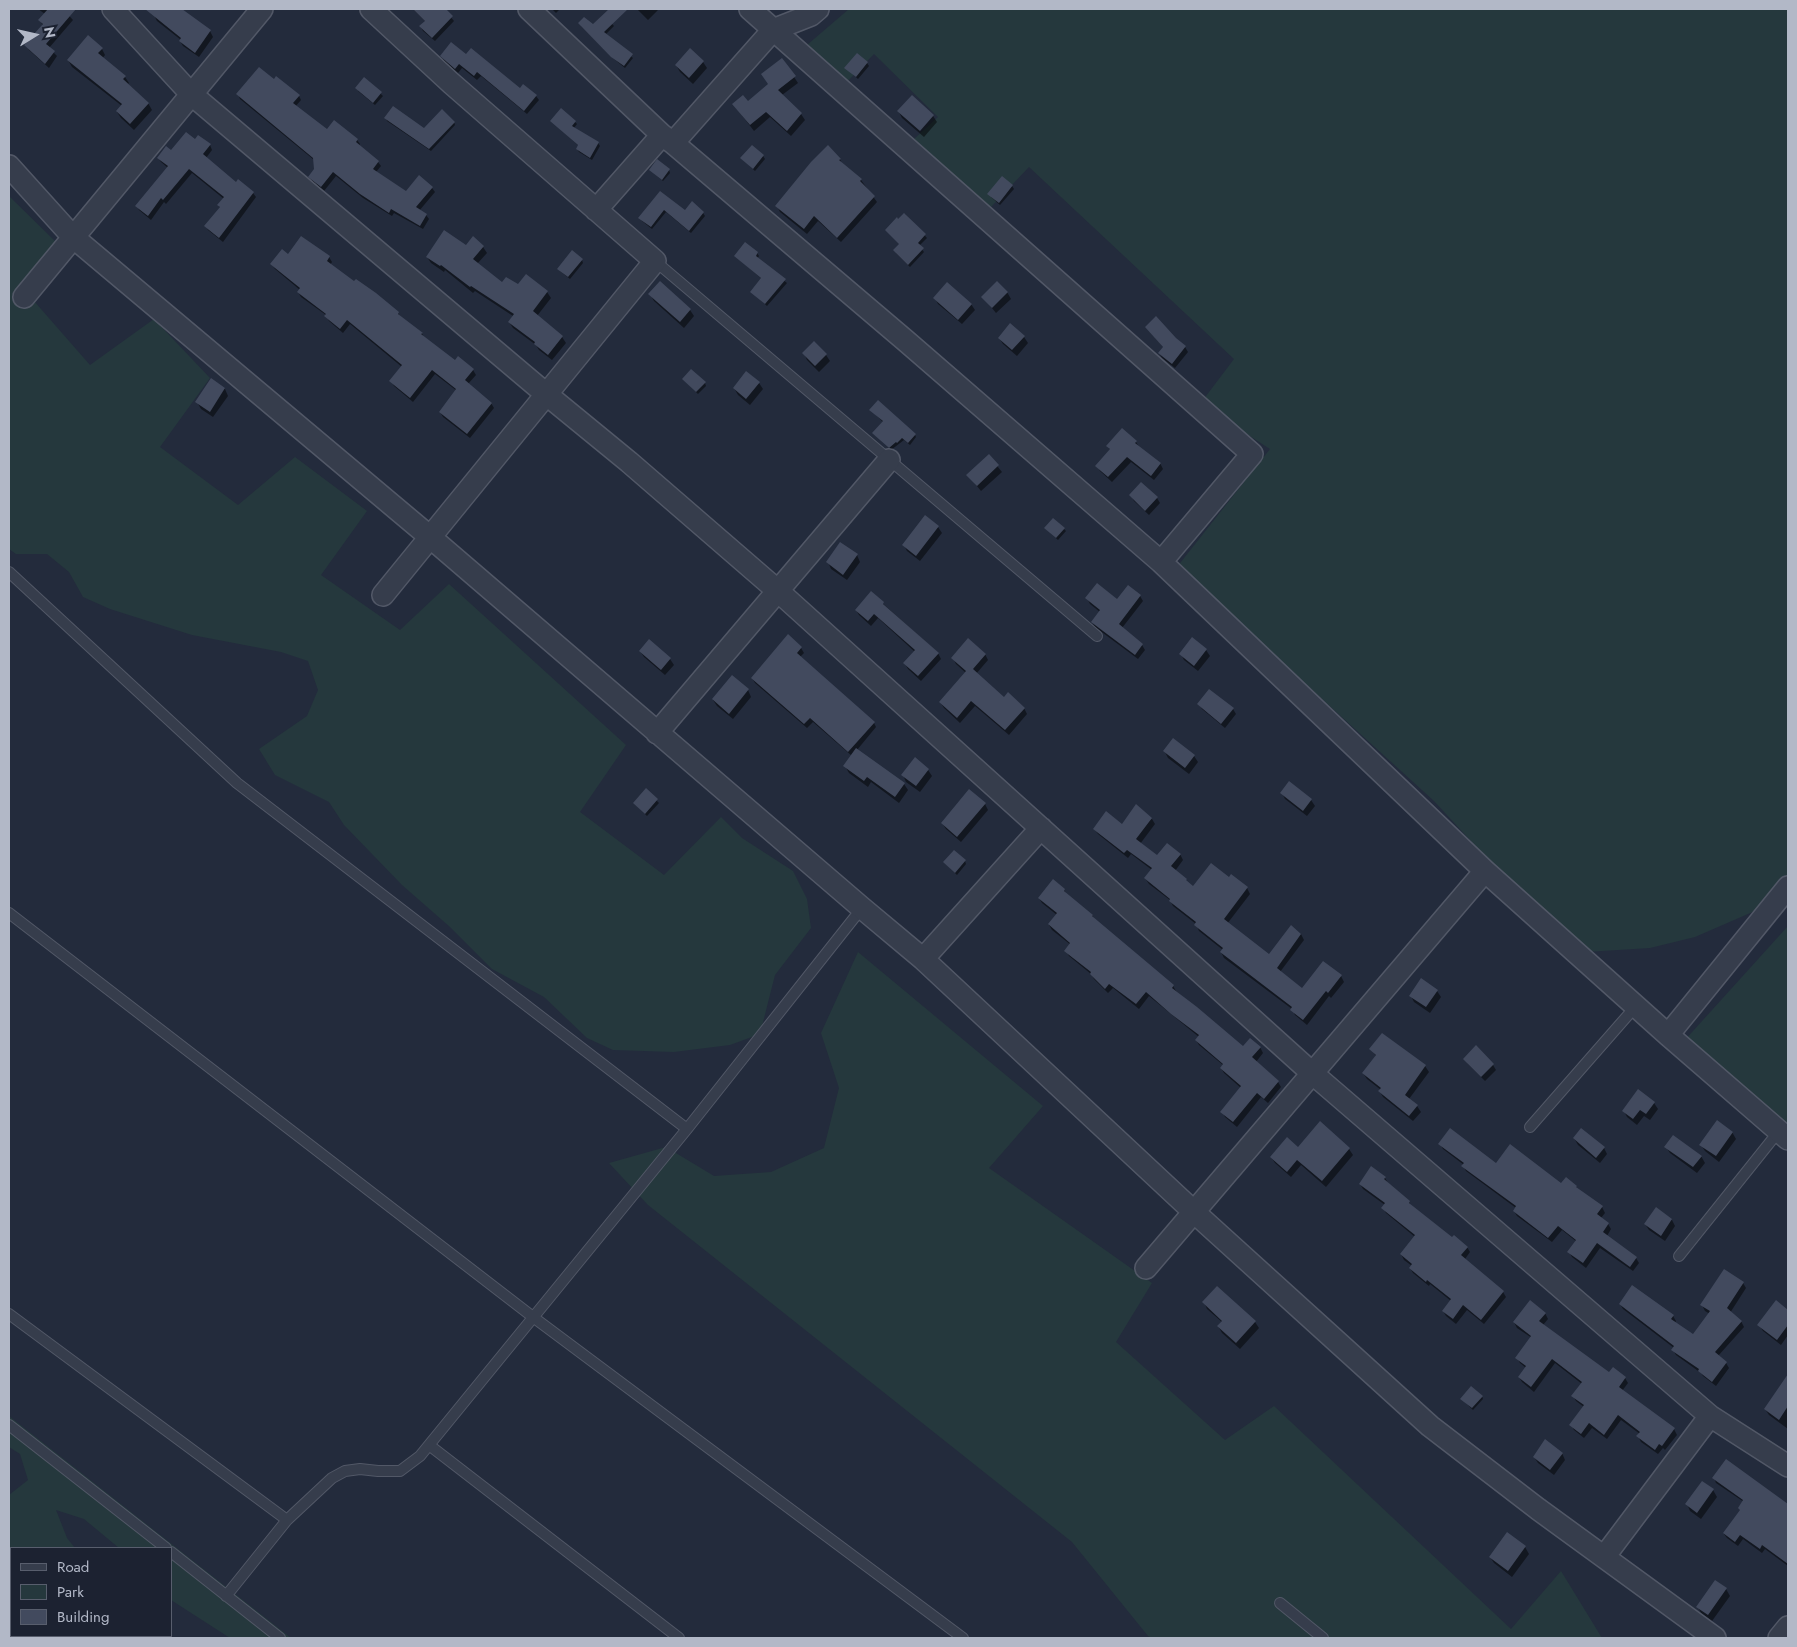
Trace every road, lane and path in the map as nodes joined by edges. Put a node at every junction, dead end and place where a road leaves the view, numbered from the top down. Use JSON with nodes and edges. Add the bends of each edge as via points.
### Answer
{"nodes":[{"id":1,"x":112,"y":9,"type":"edge"},
{"id":2,"x":262,"y":9,"type":"edge"},
{"id":3,"x":371,"y":9,"type":"edge"},
{"id":4,"x":529,"y":9,"type":"edge"},
{"id":5,"x":750,"y":9,"type":"edge"},
{"id":6,"x":818,"y":9,"type":"edge"},
{"id":7,"x":773,"y":30,"type":"junction"},
{"id":8,"x":191,"y":94,"type":"junction"},
{"id":9,"x":668,"y":139,"type":"junction"},
{"id":10,"x":9,"y":166,"type":"edge"},
{"id":11,"x":596,"y":210,"type":"junction"},
{"id":12,"x":73,"y":236,"type":"junction"},
{"id":13,"x":655,"y":261,"type":"junction"},
{"id":14,"x":24,"y":297,"type":"dead end"},
{"id":15,"x":546,"y":394,"type":"junction"},
{"id":16,"x":889,"y":460,"type":"junction"},
{"id":17,"x":430,"y":537,"type":"junction"},
{"id":18,"x":1161,"y":562,"type":"junction"},
{"id":19,"x":9,"y":572,"type":"edge"},
{"id":20,"x":778,"y":591,"type":"junction"},
{"id":21,"x":383,"y":594,"type":"dead end"},
{"id":22,"x":1097,"y":636,"type":"dead end"},
{"id":23,"x":657,"y":733,"type":"junction"},
{"id":24,"x":1041,"y":828,"type":"junction"},
{"id":25,"x":1485,"y":871,"type":"junction"},
{"id":26,"x":1788,"y":887,"type":"edge"},
{"id":27,"x":862,"y":908,"type":"junction"},
{"id":28,"x":9,"y":913,"type":"edge"},
{"id":29,"x":923,"y":959,"type":"junction"},
{"id":30,"x":1636,"y":1006,"type":"junction"},
{"id":31,"x":1668,"y":1035,"type":"junction"},
{"id":32,"x":1312,"y":1073,"type":"junction"},
{"id":33,"x":1530,"y":1127,"type":"dead end"},
{"id":34,"x":687,"y":1129,"type":"junction"},
{"id":35,"x":1784,"y":1135,"type":"edge"},
{"id":36,"x":1194,"y":1212,"type":"junction"},
{"id":37,"x":1679,"y":1256,"type":"dead end"},
{"id":38,"x":1146,"y":1268,"type":"dead end"},
{"id":39,"x":9,"y":1314,"type":"edge"},
{"id":40,"x":533,"y":1317,"type":"junction"},
{"id":41,"x":1710,"y":1416,"type":"junction"},
{"id":42,"x":9,"y":1425,"type":"edge"},
{"id":43,"x":429,"y":1445,"type":"junction"},
{"id":44,"x":1788,"y":1466,"type":"edge"},
{"id":45,"x":287,"y":1520,"type":"junction"},
{"id":46,"x":165,"y":1547,"type":"edge"},
{"id":47,"x":172,"y":1553,"type":"edge"},
{"id":48,"x":1604,"y":1557,"type":"junction"},
{"id":49,"x":226,"y":1596,"type":"junction"},
{"id":50,"x":1280,"y":1603,"type":"dead end"},
{"id":51,"x":1788,"y":1627,"type":"edge"},
{"id":52,"x":280,"y":1638,"type":"edge"},
{"id":53,"x":678,"y":1638,"type":"edge"},
{"id":54,"x":963,"y":1638,"type":"edge"},
{"id":55,"x":1323,"y":1638,"type":"edge"},
{"id":56,"x":1715,"y":1638,"type":"edge"},
{"id":57,"x":1779,"y":1638,"type":"edge"}],
"edges":[{"from":1,"to":8,"type":"street"},
{"from":2,"to":8,"type":"street"},
{"from":3,"to":11,"type":"street"},
{"from":4,"to":9,"type":"street"},
{"from":5,"to":7,"type":"street"},
{"from":6,"to":7,"type":"street"},
{"from":7,"to":9,"type":"street"},
{"from":7,"to":18,"type":"street","via":[[1252,454]]},
{"from":8,"to":12,"type":"street"},
{"from":8,"to":15,"type":"street"},
{"from":9,"to":11,"type":"street"},
{"from":9,"to":18,"type":"street"},
{"from":10,"to":12,"type":"street"},
{"from":11,"to":13,"type":"street"},
{"from":12,"to":14,"type":"street"},
{"from":12,"to":17,"type":"street"},
{"from":13,"to":15,"type":"street"},
{"from":13,"to":16,"type":"lane"},
{"from":15,"to":17,"type":"street"},
{"from":15,"to":20,"type":"street"},
{"from":16,"to":20,"type":"street"},
{"from":16,"to":22,"type":"lane"},
{"from":17,"to":21,"type":"street"},
{"from":17,"to":23,"type":"street"},
{"from":18,"to":25,"type":"street"},
{"from":19,"to":34,"type":"lane","via":[[237,783]]},
{"from":20,"to":23,"type":"street"},
{"from":20,"to":24,"type":"street"},
{"from":23,"to":27,"type":"street"},
{"from":24,"to":29,"type":"street"},
{"from":24,"to":32,"type":"street"},
{"from":25,"to":30,"type":"street"},
{"from":25,"to":32,"type":"street"},
{"from":26,"to":31,"type":"street"},
{"from":27,"to":29,"type":"street"},
{"from":27,"to":34,"type":"lane"},
{"from":28,"to":40,"type":"lane"},
{"from":29,"to":36,"type":"street"},
{"from":30,"to":31,"type":"street"},
{"from":30,"to":33,"type":"lane"},
{"from":31,"to":35,"type":"street"},
{"from":32,"to":36,"type":"street"},
{"from":32,"to":41,"type":"street"},
{"from":34,"to":40,"type":"lane"},
{"from":35,"to":37,"type":"lane"},
{"from":36,"to":38,"type":"street"},
{"from":36,"to":48,"type":"street","via":[[1430,1426]]},
{"from":39,"to":45,"type":"lane"},
{"from":40,"to":43,"type":"lane"},
{"from":40,"to":54,"type":"lane"},
{"from":41,"to":44,"type":"street"},
{"from":41,"to":48,"type":"street"},
{"from":42,"to":46,"type":"lane"},
{"from":43,"to":45,"type":"lane","via":[[400,1471],[345,1471],[332,1478]]},
{"from":43,"to":53,"type":"lane"},
{"from":45,"to":49,"type":"lane"},
{"from":47,"to":49,"type":"lane"},
{"from":48,"to":56,"type":"street"},
{"from":49,"to":52,"type":"lane"},
{"from":50,"to":55,"type":"lane"},
{"from":51,"to":57,"type":"street"}]}
